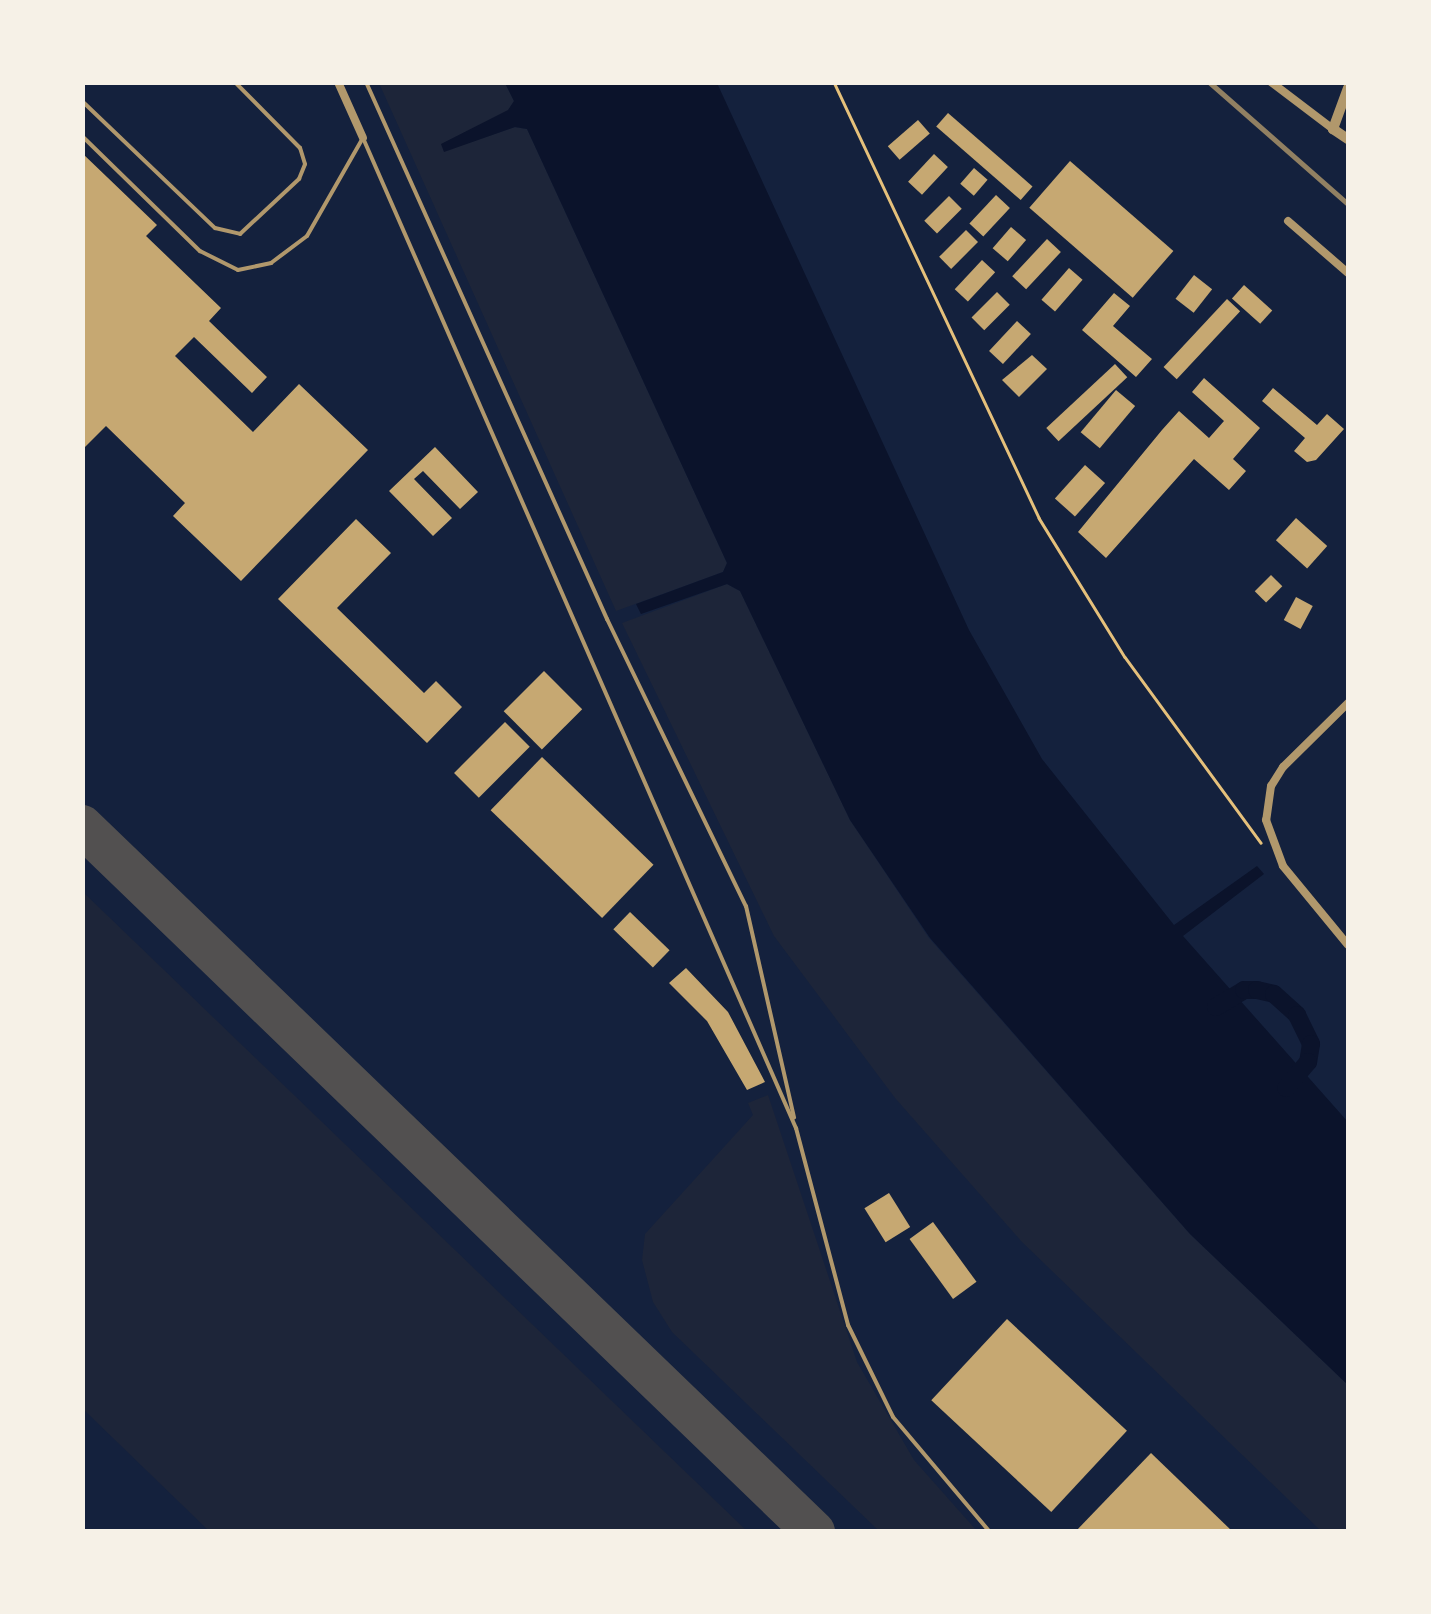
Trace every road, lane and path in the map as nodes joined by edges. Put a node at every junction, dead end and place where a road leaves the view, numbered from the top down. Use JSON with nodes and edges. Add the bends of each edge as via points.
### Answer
{"nodes":[{"id":1,"x":235,"y":82,"type":"edge"},
{"id":2,"x":338,"y":82,"type":"edge"},
{"id":3,"x":366,"y":82,"type":"edge"},
{"id":4,"x":834,"y":82,"type":"edge"},
{"id":5,"x":1271,"y":82,"type":"edge"},
{"id":6,"x":1348,"y":88,"type":"edge"},
{"id":7,"x":82,"y":102,"type":"edge"},
{"id":8,"x":1333,"y":129,"type":"junction"},
{"id":9,"x":82,"y":136,"type":"edge"},
{"id":10,"x":363,"y":138,"type":"junction"},
{"id":11,"x":1348,"y":139,"type":"edge"},
{"id":12,"x":1288,"y":221,"type":"dead end"},
{"id":13,"x":1348,"y":274,"type":"edge"},
{"id":14,"x":1348,"y":702,"type":"edge"},
{"id":15,"x":1283,"y":866,"type":"junction"},
{"id":16,"x":1348,"y":945,"type":"edge"},
{"id":17,"x":796,"y":1128,"type":"junction"},
{"id":18,"x":990,"y":1532,"type":"edge"}],
"edges":[{"from":1,"to":7,"type":"lane","via":[[300,148],[305,164],[299,179],[240,234],[214,228]]},
{"from":2,"to":10,"type":"street"},
{"from":3,"to":17,"type":"lane","via":[[607,619],[746,906]]},
{"from":4,"to":15,"type":"path","via":[[1039,518],[1125,658]]},
{"from":5,"to":8,"type":"street"},
{"from":6,"to":8,"type":"street"},
{"from":8,"to":11,"type":"street"},
{"from":9,"to":10,"type":"lane","via":[[219,264],[238,270],[292,252],[321,217]]},
{"from":10,"to":17,"type":"lane"},
{"from":12,"to":13,"type":"street"},
{"from":14,"to":15,"type":"street","via":[[1271,786],[1269,841]]},
{"from":15,"to":16,"type":"street"},
{"from":17,"to":18,"type":"lane","via":[[848,1324],[893,1417]]}]}
